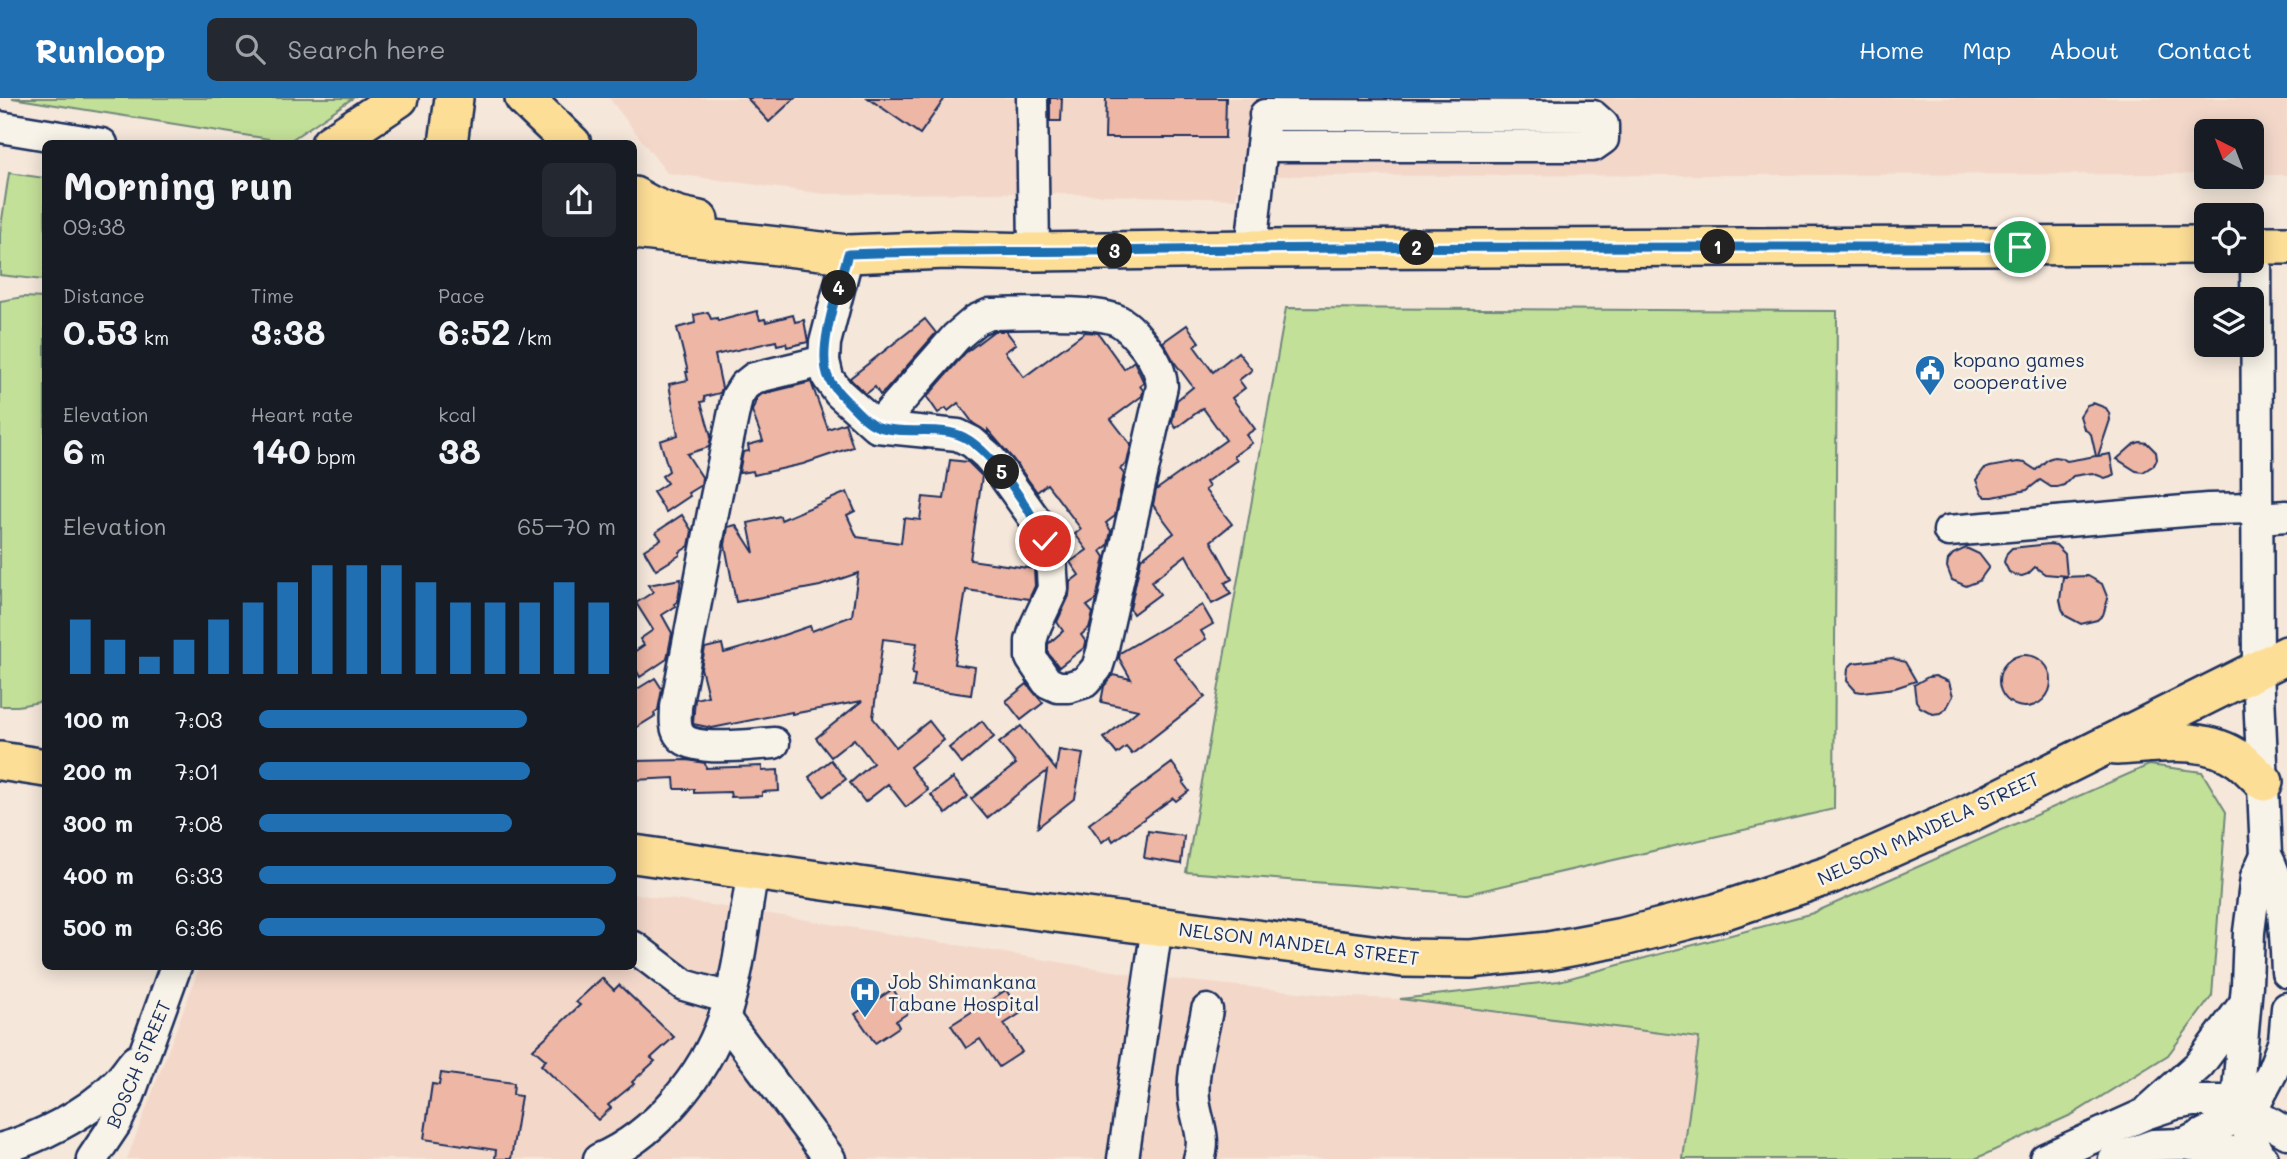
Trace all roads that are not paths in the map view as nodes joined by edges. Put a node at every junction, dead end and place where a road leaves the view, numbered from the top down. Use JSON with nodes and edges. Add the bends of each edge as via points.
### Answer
{"nodes":[{"id":1,"x":399,"y":98,"type":"edge"},
{"id":2,"x":454,"y":98,"type":"edge"},
{"id":3,"x":524,"y":98,"type":"edge"},
{"id":4,"x":1032,"y":98,"type":"edge"},
{"id":5,"x":1266,"y":107,"type":"edge"},
{"id":6,"x":0,"y":127,"type":"edge"},
{"id":7,"x":78,"y":140,"type":"edge"},
{"id":8,"x":336,"y":140,"type":"edge"},
{"id":9,"x":449,"y":140,"type":"edge"},
{"id":10,"x":568,"y":140,"type":"edge"},
{"id":11,"x":1262,"y":146,"type":"junction"},
{"id":12,"x":637,"y":198,"type":"edge"},
{"id":13,"x":637,"y":230,"type":"edge"},
{"id":14,"x":2194,"y":245,"type":"edge"},
{"id":15,"x":2265,"y":245,"type":"edge"},
{"id":16,"x":1251,"y":249,"type":"junction"},
{"id":17,"x":946,"y":250,"type":"junction"},
{"id":18,"x":1034,"y":252,"type":"junction"},
{"id":19,"x":848,"y":254,"type":"junction"},
{"id":20,"x":824,"y":360,"type":"junction"},
{"id":21,"x":877,"y":427,"type":"junction"},
{"id":22,"x":2257,"y":513,"type":"junction"},
{"id":23,"x":2287,"y":516,"type":"edge"},
{"id":24,"x":1949,"y":531,"type":"dead end"},
{"id":25,"x":2272,"y":663,"type":"edge"},
{"id":26,"x":774,"y":743,"type":"dead end"},
{"id":27,"x":2101,"y":747,"type":"junction"},
{"id":28,"x":0,"y":761,"type":"edge"},
{"id":29,"x":42,"y":767,"type":"edge"},
{"id":30,"x":2264,"y":782,"type":"junction"},
{"id":31,"x":637,"y":854,"type":"edge"},
{"id":32,"x":2266,"y":855,"type":"junction"},
{"id":33,"x":753,"y":871,"type":"junction"},
{"id":34,"x":1157,"y":926,"type":"junction"},
{"id":35,"x":637,"y":949,"type":"edge"},
{"id":36,"x":175,"y":970,"type":"edge"},
{"id":37,"x":2287,"y":972,"type":"edge"},
{"id":38,"x":2245,"y":1003,"type":"junction"},
{"id":39,"x":2287,"y":1007,"type":"edge"},
{"id":40,"x":727,"y":1008,"type":"junction"},
{"id":41,"x":1207,"y":1010,"type":"dead end"},
{"id":42,"x":148,"y":1045,"type":"junction"},
{"id":43,"x":2286,"y":1047,"type":"edge"},
{"id":44,"x":2243,"y":1110,"type":"junction"},
{"id":45,"x":2145,"y":1114,"type":"junction"},
{"id":46,"x":2287,"y":1133,"type":"edge"},
{"id":47,"x":0,"y":1149,"type":"edge"},
{"id":48,"x":2162,"y":1151,"type":"edge"},
{"id":49,"x":97,"y":1156,"type":"edge"},
{"id":50,"x":2261,"y":1158,"type":"edge"},
{"id":51,"x":599,"y":1159,"type":"edge"},
{"id":52,"x":830,"y":1159,"type":"edge"},
{"id":53,"x":1123,"y":1159,"type":"edge"},
{"id":54,"x":1199,"y":1159,"type":"edge"},
{"id":55,"x":2045,"y":1159,"type":"edge"},
{"id":56,"x":2114,"y":1159,"type":"edge"}],
"edges":[{"from":1,"to":8,"type":"main road"},
{"from":2,"to":9,"type":"main road"},
{"from":3,"to":10,"type":"main road"},
{"from":4,"to":18,"type":"street"},
{"from":5,"to":11,"type":"street"},
{"from":5,"to":11,"type":"street","via":[[1593,116],[1603,125],[1603,139],[1593,146]]},
{"from":6,"to":7,"type":"street"},
{"from":11,"to":16,"type":"street"},
{"from":12,"to":17,"type":"main road","via":[[680,217],[721,224],[896,236]]},
{"from":13,"to":19,"type":"main road"},
{"from":14,"to":16,"type":"main road"},
{"from":15,"to":22,"type":"street"},
{"from":16,"to":18,"type":"main road"},
{"from":17,"to":18,"type":"main road"},
{"from":17,"to":19,"type":"main road"},
{"from":19,"to":20,"type":"street"},
{"from":20,"to":21,"type":"street","via":[[828,378],[839,393]]},
{"from":20,"to":26,"type":"street","via":[[754,378],[737,397],[676,707],[675,724],[686,742],[697,746]]},
{"from":21,"to":21,"type":"street","via":[[958,435],[972,442],[999,469],[1037,522],[1051,557],[1053,589],[1033,633],[1031,658],[1047,681],[1058,687],[1085,682],[1097,668],[1102,652],[1162,386],[1161,373],[1140,340],[1127,326],[1103,315],[990,314],[956,337]]},
{"from":22,"to":23,"type":"street"},
{"from":22,"to":24,"type":"street","via":[[2208,509]]},
{"from":22,"to":25,"type":"street"},
{"from":25,"to":27,"type":"main road","name":"NELSON MANDELA STREET"},
{"from":25,"to":30,"type":"street"},
{"from":27,"to":30,"type":"main road","via":[[2187,742],[2216,748],[2239,759]]},
{"from":27,"to":34,"type":"main road","name":"NELSON MANDELA STREET","via":[[1970,813],[1830,875],[1716,913],[1561,948],[1470,959],[1402,958]]},
{"from":28,"to":29,"type":"main road"},
{"from":30,"to":32,"type":"street"},
{"from":31,"to":33,"type":"main road","name":"NELSON MANDELA STREET"},
{"from":32,"to":37,"type":"street","via":[[2276,874]]},
{"from":32,"to":38,"type":"street","via":[[2256,877]]},
{"from":33,"to":34,"type":"main road","name":"NELSON MANDELA STREET"},
{"from":33,"to":40,"type":"street"},
{"from":34,"to":53,"type":"street"},
{"from":35,"to":40,"type":"street","via":[[684,985]]},
{"from":36,"to":42,"type":"street","name":"BOSCH STREET"},
{"from":38,"to":44,"type":"street"},
{"from":38,"to":45,"type":"street","via":[[2199,1065]]},
{"from":39,"to":43,"type":"street"},
{"from":40,"to":51,"type":"street","via":[[715,1041],[676,1100],[629,1142]]},
{"from":40,"to":52,"type":"street"},
{"from":41,"to":54,"type":"street","via":[[1194,1097],[1202,1130]]},
{"from":42,"to":47,"type":"street","via":[[93,1104]]},
{"from":42,"to":49,"type":"street","name":"BOSCH STREET","via":[[129,1096]]},
{"from":43,"to":44,"type":"street"},
{"from":44,"to":45,"type":"street","via":[[2193,1101]]},
{"from":44,"to":46,"type":"street"},
{"from":44,"to":48,"type":"street"},
{"from":44,"to":50,"type":"street"},
{"from":45,"to":55,"type":"street"},
{"from":48,"to":50,"type":"street"},
{"from":48,"to":56,"type":"street"}]}
